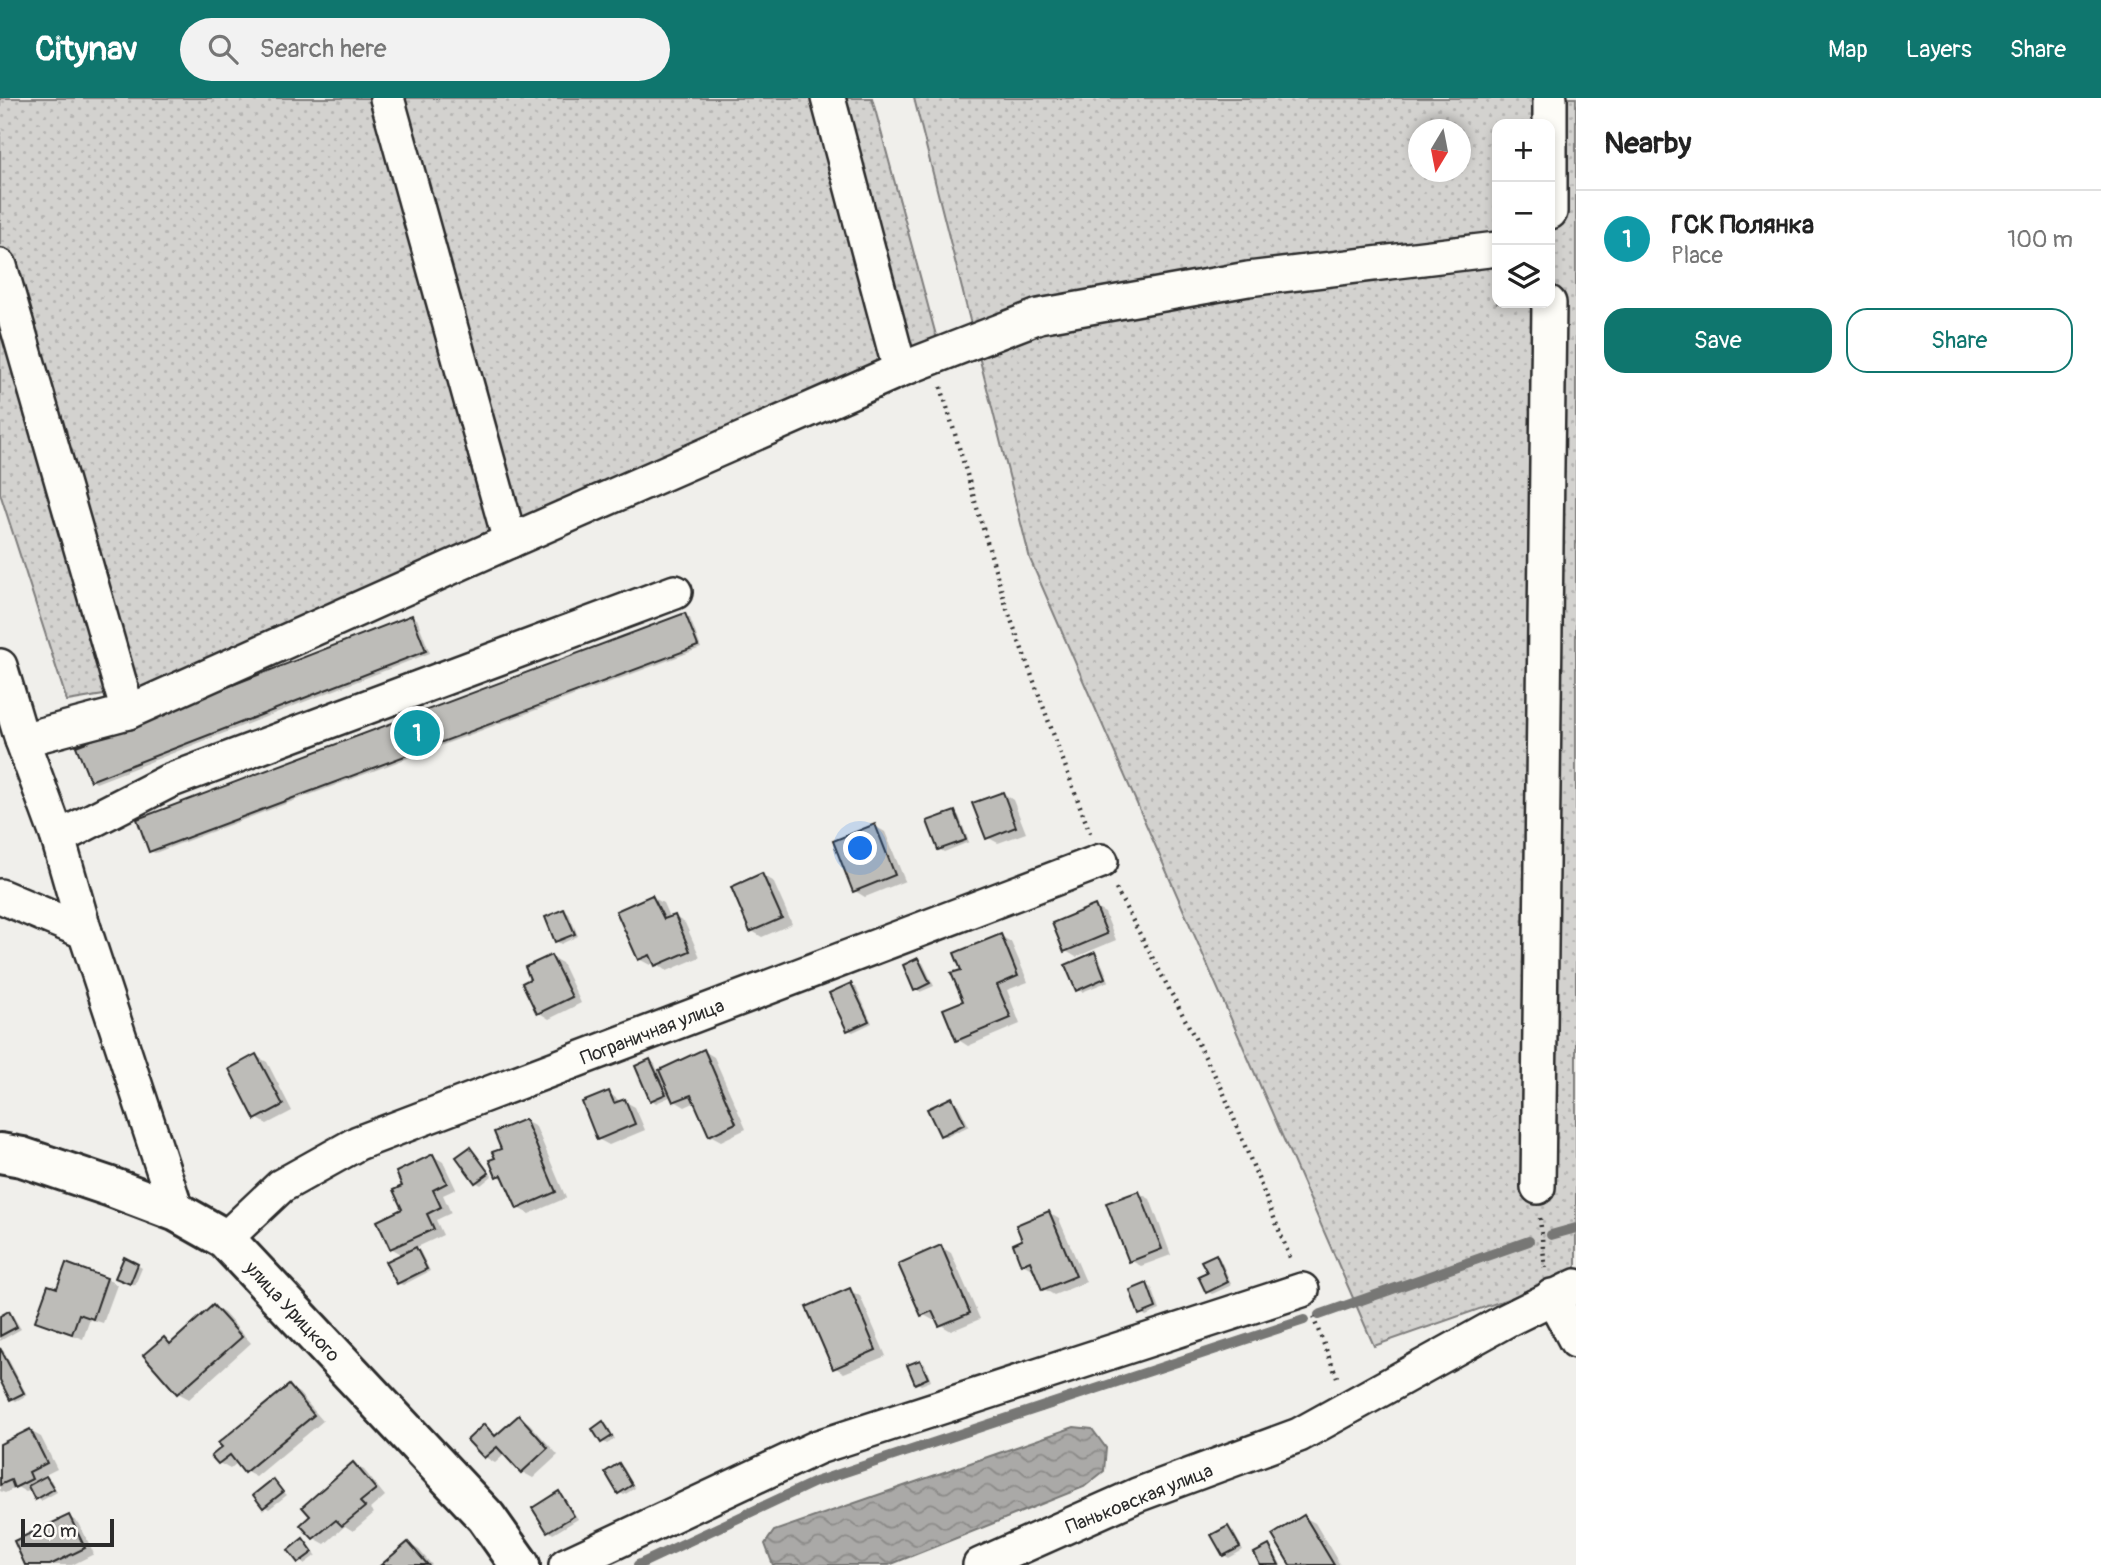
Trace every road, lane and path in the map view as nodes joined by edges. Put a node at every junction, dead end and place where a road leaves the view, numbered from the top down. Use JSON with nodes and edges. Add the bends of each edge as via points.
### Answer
{"nodes":[{"id":1,"x":387,"y":98,"type":"edge"},
{"id":2,"x":828,"y":98,"type":"edge"},
{"id":3,"x":1550,"y":98,"type":"edge"},
{"id":4,"x":1550,"y":182,"type":"edge"},
{"id":5,"x":1492,"y":250,"type":"edge"},
{"id":6,"x":0,"y":266,"type":"edge"},
{"id":7,"x":1549,"y":308,"type":"edge"},
{"id":8,"x":933,"y":357,"type":"junction"},
{"id":9,"x":900,"y":370,"type":"junction"},
{"id":10,"x":510,"y":541,"type":"junction"},
{"id":11,"x":675,"y":592,"type":"dead end"},
{"id":12,"x":0,"y":666,"type":"edge"},
{"id":13,"x":128,"y":712,"type":"junction"},
{"id":14,"x":22,"y":740,"type":"junction"},
{"id":15,"x":58,"y":838,"type":"junction"},
{"id":16,"x":1101,"y":860,"type":"junction"},
{"id":17,"x":0,"y":896,"type":"edge"},
{"id":18,"x":85,"y":932,"type":"junction"},
{"id":19,"x":0,"y":1153,"type":"edge"},
{"id":20,"x":1538,"y":1186,"type":"dead end"},
{"id":21,"x":177,"y":1212,"type":"junction"},
{"id":22,"x":1540,"y":1226,"type":"dead end"},
{"id":23,"x":225,"y":1239,"type":"junction"},
{"id":24,"x":1302,"y":1290,"type":"junction"},
{"id":25,"x":1564,"y":1291,"type":"edge"},
{"id":26,"x":1576,"y":1340,"type":"edge"},
{"id":27,"x":1349,"y":1408,"type":"junction"},
{"id":28,"x":520,"y":1565,"type":"edge"},
{"id":29,"x":566,"y":1565,"type":"edge"},
{"id":30,"x":980,"y":1565,"type":"edge"}],
"edges":[{"from":1,"to":10,"type":"street"},
{"from":2,"to":9,"type":"street"},
{"from":3,"to":4,"type":"street"},
{"from":5,"to":8,"type":"street","via":[[1248,279],[1039,316]]},
{"from":6,"to":13,"type":"street"},
{"from":7,"to":20,"type":"street"},
{"from":8,"to":9,"type":"street"},
{"from":8,"to":16,"type":"path","via":[[1007,609]]},
{"from":9,"to":10,"type":"street"},
{"from":10,"to":13,"type":"street"},
{"from":11,"to":15,"type":"street","via":[[169,781]]},
{"from":12,"to":14,"type":"street"},
{"from":13,"to":14,"type":"street"},
{"from":14,"to":15,"type":"street"},
{"from":15,"to":18,"type":"street"},
{"from":16,"to":23,"type":"street","name":"Пограничная улица","via":[[358,1143],[281,1186]]},
{"from":16,"to":24,"type":"path","via":[[1222,1089]]},
{"from":17,"to":18,"type":"street"},
{"from":18,"to":21,"type":"street"},
{"from":19,"to":21,"type":"main road","name":"улица Урицкого","via":[[111,1186]]},
{"from":21,"to":23,"type":"main road","name":"улица Урицкого"},
{"from":22,"to":25,"type":"path","via":[[1544,1263]]},
{"from":23,"to":28,"type":"main road","name":"улица Урицкого","via":[[486,1517]]},
{"from":24,"to":27,"type":"path"},
{"from":24,"to":29,"type":"street","via":[[818,1447]]},
{"from":25,"to":26,"type":"street"},
{"from":25,"to":27,"type":"street","name":"Паньковская улица"},
{"from":27,"to":30,"type":"street","name":"Паньковская улица","via":[[1299,1435],[1137,1495]]}]}
